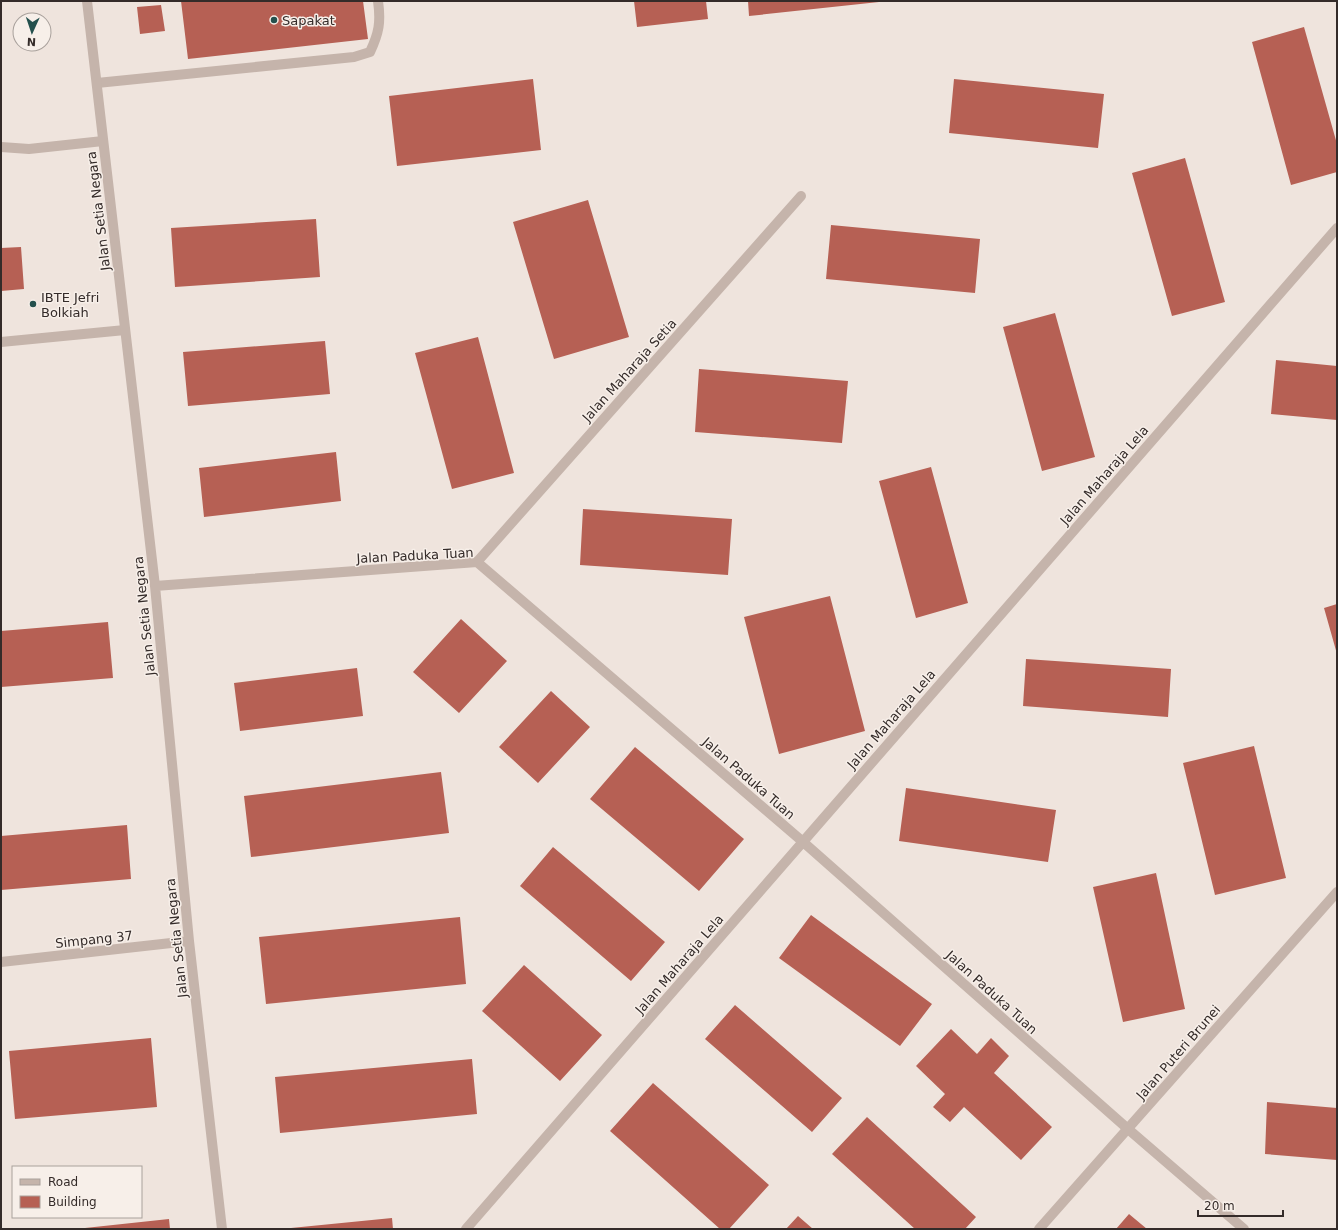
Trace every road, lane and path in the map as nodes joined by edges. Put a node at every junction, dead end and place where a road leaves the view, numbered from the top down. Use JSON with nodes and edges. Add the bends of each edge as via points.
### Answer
{"nodes":[{"id":1,"x":87,"y":1,"type":"edge"},
{"id":2,"x":378,"y":1,"type":"edge"},
{"id":3,"x":97,"y":83,"type":"junction"},
{"id":4,"x":103,"y":141,"type":"junction"},
{"id":5,"x":1,"y":148,"type":"edge"},
{"id":6,"x":801,"y":196,"type":"dead end"},
{"id":7,"x":1337,"y":228,"type":"edge"},
{"id":8,"x":125,"y":330,"type":"junction"},
{"id":9,"x":1,"y":342,"type":"edge"},
{"id":10,"x":477,"y":562,"type":"junction"},
{"id":11,"x":155,"y":586,"type":"junction"},
{"id":12,"x":802,"y":841,"type":"junction"},
{"id":13,"x":1337,"y":892,"type":"edge"},
{"id":14,"x":189,"y":941,"type":"junction"},
{"id":15,"x":1,"y":962,"type":"edge"},
{"id":16,"x":1128,"y":1129,"type":"junction"},
{"id":17,"x":222,"y":1229,"type":"edge"},
{"id":18,"x":466,"y":1229,"type":"edge"},
{"id":19,"x":1039,"y":1229,"type":"edge"},
{"id":20,"x":1244,"y":1229,"type":"edge"}],
"edges":[{"from":1,"to":3,"type":"street","name":"Jalan Setia Negara"},
{"from":2,"to":3,"type":"street","via":[[378,36],[370,52],[354,57]]},
{"from":3,"to":4,"type":"street","name":"Jalan Setia Negara"},
{"from":4,"to":5,"type":"street","via":[[29,149]]},
{"from":4,"to":8,"type":"street","name":"Jalan Setia Negara"},
{"from":6,"to":10,"type":"street","name":"Jalan Maharaja Setia"},
{"from":7,"to":12,"type":"street","name":"Jalan Maharaja Lela"},
{"from":8,"to":9,"type":"street"},
{"from":8,"to":11,"type":"street","name":"Jalan Setia Negara"},
{"from":10,"to":11,"type":"street","name":"Jalan Paduka Tuan"},
{"from":10,"to":12,"type":"street","name":"Jalan Paduka Tuan"},
{"from":11,"to":14,"type":"street","name":"Jalan Setia Negara"},
{"from":12,"to":16,"type":"street","name":"Jalan Paduka Tuan"},
{"from":12,"to":18,"type":"street","name":"Jalan Maharaja Lela"},
{"from":13,"to":16,"type":"street","name":"Jalan Puteri Brunei"},
{"from":14,"to":15,"type":"street","name":"Simpang 37"},
{"from":14,"to":17,"type":"street","name":"Jalan Setia Negara"},
{"from":16,"to":19,"type":"street","name":"Jalan Puteri Brunei"},
{"from":16,"to":20,"type":"street","name":"Jalan Paduka Tuan"}]}
